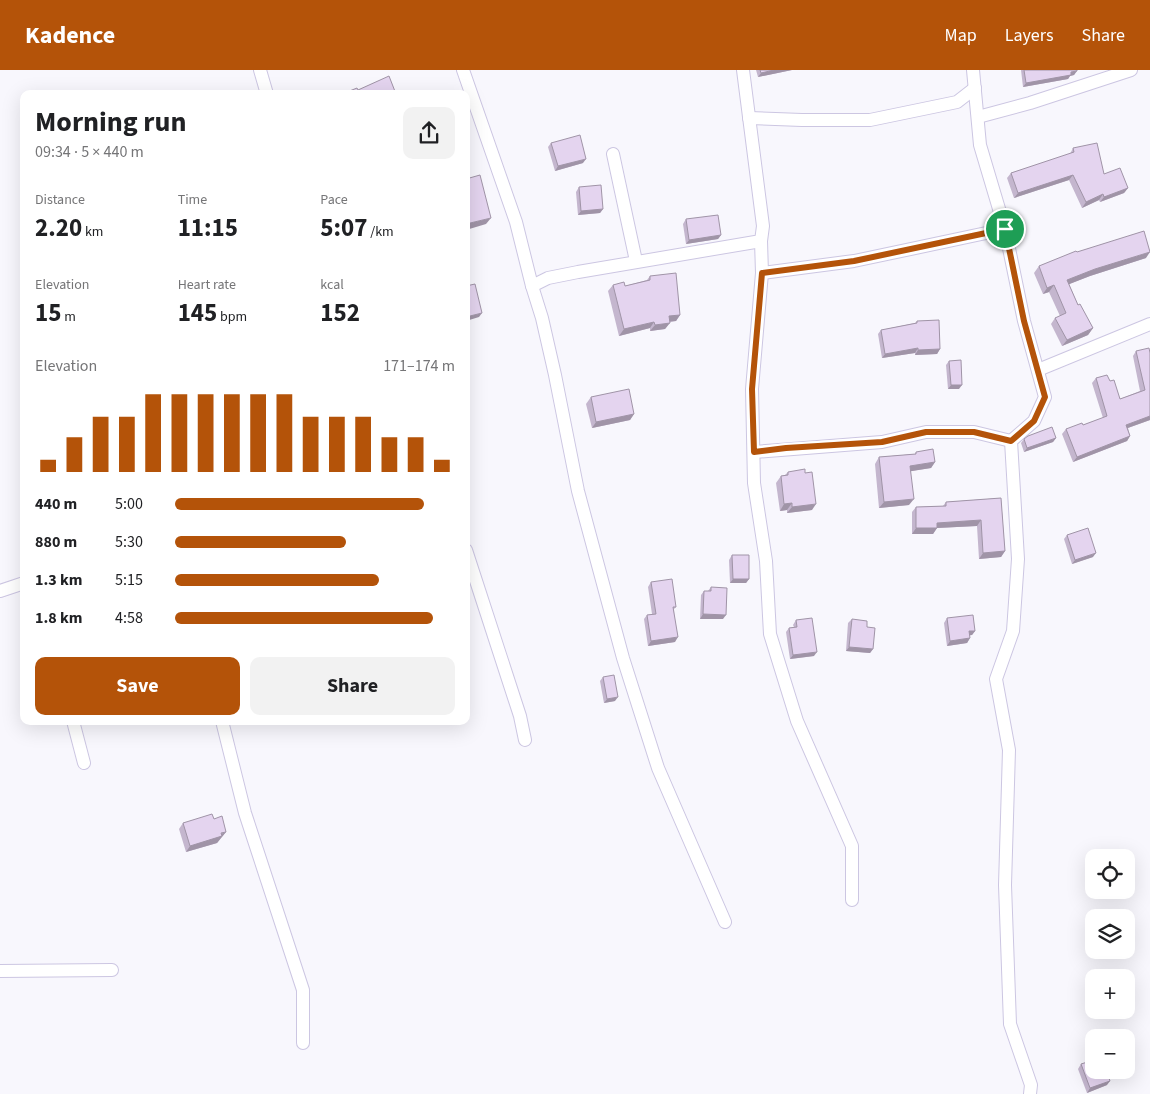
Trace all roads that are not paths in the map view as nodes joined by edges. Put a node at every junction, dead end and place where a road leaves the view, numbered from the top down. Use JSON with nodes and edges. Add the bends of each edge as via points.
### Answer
{"nodes":[{"id":1,"x":260,"y":70,"type":"edge"},
{"id":2,"x":463,"y":70,"type":"edge"},
{"id":3,"x":743,"y":70,"type":"edge"},
{"id":4,"x":973,"y":70,"type":"edge"},
{"id":5,"x":1131,"y":70,"type":"edge"},
{"id":6,"x":975,"y":88,"type":"junction"},
{"id":7,"x":266,"y":90,"type":"edge"},
{"id":8,"x":470,"y":90,"type":"edge"},
{"id":9,"x":470,"y":90,"type":"edge"},
{"id":10,"x":978,"y":117,"type":"junction"},
{"id":11,"x":749,"y":118,"type":"junction"},
{"id":12,"x":613,"y":154,"type":"dead end"},
{"id":13,"x":1005,"y":229,"type":"junction"},
{"id":14,"x":761,"y":241,"type":"junction"},
{"id":15,"x":636,"y":261,"type":"junction"},
{"id":16,"x":762,"y":273,"type":"junction"},
{"id":17,"x":532,"y":286,"type":"junction"},
{"id":18,"x":1150,"y":324,"type":"edge"},
{"id":19,"x":1038,"y":370,"type":"junction"},
{"id":20,"x":1011,"y":441,"type":"junction"},
{"id":21,"x":754,"y":452,"type":"junction"},
{"id":22,"x":470,"y":562,"type":"edge"},
{"id":23,"x":20,"y":584,"type":"edge"},
{"id":24,"x":0,"y":592,"type":"edge"},
{"id":25,"x":74,"y":725,"type":"edge"},
{"id":26,"x":223,"y":725,"type":"edge"},
{"id":27,"x":525,"y":740,"type":"dead end"},
{"id":28,"x":84,"y":763,"type":"dead end"},
{"id":29,"x":852,"y":900,"type":"dead end"},
{"id":30,"x":725,"y":922,"type":"dead end"},
{"id":31,"x":112,"y":970,"type":"dead end"},
{"id":32,"x":0,"y":971,"type":"edge"},
{"id":33,"x":303,"y":1043,"type":"dead end"},
{"id":34,"x":1030,"y":1094,"type":"edge"}],
"edges":[{"from":1,"to":7,"type":"street"},
{"from":2,"to":8,"type":"street"},
{"from":3,"to":11,"type":"street"},
{"from":4,"to":6,"type":"street"},
{"from":5,"to":10,"type":"street"},
{"from":6,"to":10,"type":"street"},
{"from":6,"to":11,"type":"street","via":[[958,102],[870,120]]},
{"from":9,"to":17,"type":"street","via":[[516,222]]},
{"from":10,"to":13,"type":"street","via":[[980,145]]},
{"from":11,"to":14,"type":"street","via":[[763,226]]},
{"from":12,"to":15,"type":"street"},
{"from":13,"to":16,"type":"street","via":[[854,261]]},
{"from":13,"to":19,"type":"street"},
{"from":14,"to":15,"type":"street"},
{"from":14,"to":16,"type":"street"},
{"from":15,"to":17,"type":"street","via":[[548,278]]},
{"from":16,"to":21,"type":"street","via":[[752,389]]},
{"from":17,"to":30,"type":"street","via":[[555,375],[578,491],[623,658],[658,768]]},
{"from":18,"to":19,"type":"street"},
{"from":19,"to":20,"type":"street","via":[[1045,397],[1034,421]]},
{"from":20,"to":21,"type":"street","via":[[974,432],[926,432],[882,442]]},
{"from":20,"to":34,"type":"street","via":[[1017,577],[1013,631],[996,679],[1009,750],[1005,886],[1010,1024],[1031,1085]]},
{"from":21,"to":29,"type":"street","via":[[754,483],[766,562],[770,634],[797,721],[852,846]]},
{"from":22,"to":27,"type":"street"},
{"from":23,"to":24,"type":"street"},
{"from":25,"to":28,"type":"street"},
{"from":26,"to":33,"type":"street","via":[[245,813],[303,990]]},
{"from":31,"to":32,"type":"street"}]}
